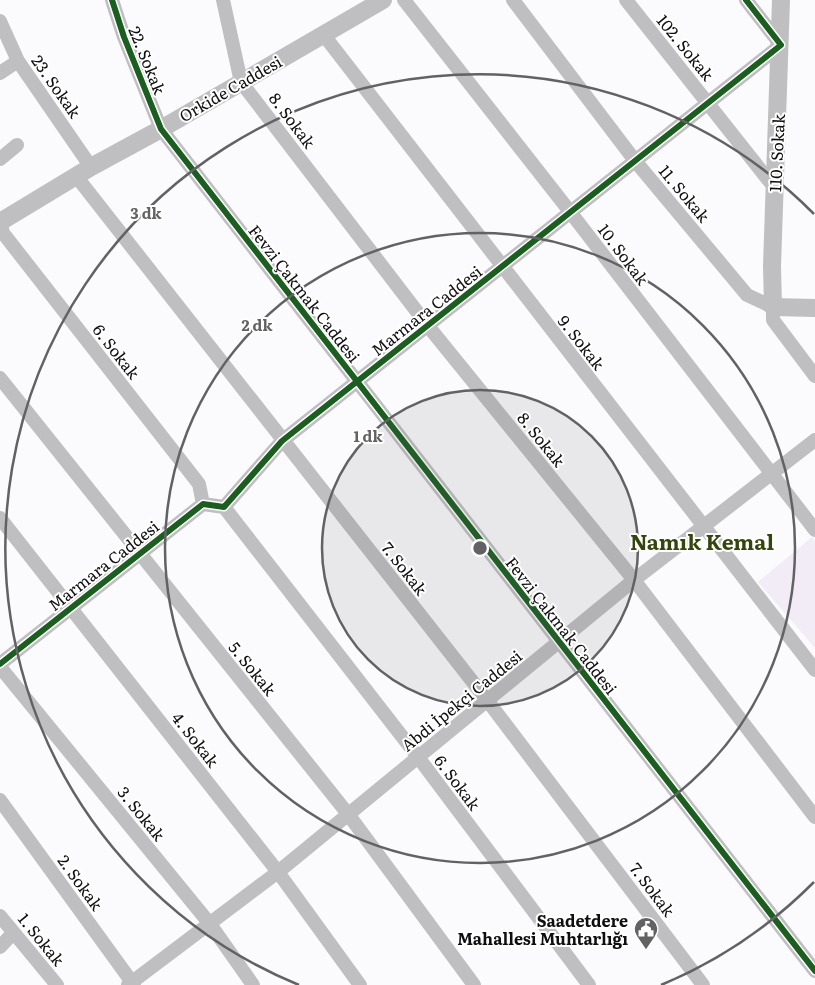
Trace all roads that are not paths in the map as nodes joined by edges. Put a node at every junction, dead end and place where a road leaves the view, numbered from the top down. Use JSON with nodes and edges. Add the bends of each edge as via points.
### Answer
{"nodes":[{"id":1,"x":112,"y":0,"type":"edge"},
{"id":2,"x":223,"y":0,"type":"edge"},
{"id":3,"x":383,"y":0,"type":"edge"},
{"id":4,"x":404,"y":0,"type":"edge"},
{"id":5,"x":513,"y":0,"type":"edge"},
{"id":6,"x":626,"y":0,"type":"edge"},
{"id":7,"x":746,"y":0,"type":"edge"},
{"id":8,"x":781,"y":0,"type":"edge"},
{"id":9,"x":0,"y":21,"type":"edge"},
{"id":10,"x":324,"y":34,"type":"junction"},
{"id":11,"x":781,"y":45,"type":"junction"},
{"id":12,"x":18,"y":61,"type":"junction"},
{"id":13,"x":0,"y":73,"type":"edge"},
{"id":14,"x":242,"y":82,"type":"junction"},
{"id":15,"x":708,"y":103,"type":"junction"},
{"id":16,"x":161,"y":129,"type":"junction"},
{"id":17,"x":18,"y":145,"type":"dead end"},
{"id":18,"x":0,"y":159,"type":"edge"},
{"id":19,"x":636,"y":162,"type":"junction"},
{"id":20,"x":83,"y":172,"type":"junction"},
{"id":21,"x":774,"y":187,"type":"junction"},
{"id":22,"x":571,"y":213,"type":"junction"},
{"id":23,"x":1,"y":221,"type":"edge"},
{"id":24,"x":502,"y":268,"type":"junction"},
{"id":25,"x":773,"y":307,"type":"junction"},
{"id":26,"x":815,"y":308,"type":"edge"},
{"id":27,"x":428,"y":326,"type":"junction"},
{"id":28,"x":815,"y":376,"type":"edge"},
{"id":29,"x":0,"y":378,"type":"edge"},
{"id":30,"x":356,"y":383,"type":"junction"},
{"id":31,"x":815,"y":440,"type":"edge"},
{"id":32,"x":282,"y":441,"type":"junction"},
{"id":33,"x":771,"y":475,"type":"junction"},
{"id":34,"x":203,"y":504,"type":"junction"},
{"id":35,"x":224,"y":507,"type":"junction"},
{"id":36,"x":0,"y":518,"type":"edge"},
{"id":37,"x":704,"y":526,"type":"junction"},
{"id":38,"x":815,"y":530,"type":"edge"},
{"id":39,"x":139,"y":554,"type":"junction"},
{"id":40,"x":634,"y":580,"type":"junction"},
{"id":41,"x":70,"y":609,"type":"junction"},
{"id":42,"x":558,"y":642,"type":"junction"},
{"id":43,"x":0,"y":666,"type":"edge"},
{"id":44,"x":815,"y":670,"type":"edge"},
{"id":45,"x":487,"y":700,"type":"junction"},
{"id":46,"x":418,"y":757,"type":"junction"},
{"id":47,"x":0,"y":800,"type":"edge"},
{"id":48,"x":348,"y":814,"type":"junction"},
{"id":49,"x":815,"y":817,"type":"edge"},
{"id":50,"x":278,"y":872,"type":"junction"},
{"id":51,"x":0,"y":916,"type":"edge"},
{"id":52,"x":210,"y":924,"type":"junction"},
{"id":53,"x":13,"y":933,"type":"junction"},
{"id":54,"x":0,"y":947,"type":"edge"},
{"id":55,"x":815,"y":971,"type":"edge"},
{"id":56,"x":131,"y":984,"type":"edge"},
{"id":57,"x":57,"y":985,"type":"edge"},
{"id":58,"x":254,"y":985,"type":"edge"},
{"id":59,"x":360,"y":985,"type":"edge"},
{"id":60,"x":474,"y":985,"type":"edge"},
{"id":61,"x":589,"y":985,"type":"edge"},
{"id":62,"x":703,"y":985,"type":"edge"}],
"edges":[{"from":1,"to":16,"type":"street","name":"22. Sokak"},
{"from":2,"to":14,"type":"street"},
{"from":3,"to":10,"type":"street","name":"Orkide Caddesi"},
{"from":4,"to":22,"type":"street","name":"10. Sokak"},
{"from":5,"to":19,"type":"street","name":"11. Sokak"},
{"from":6,"to":15,"type":"street","name":"102. Sokak"},
{"from":7,"to":11,"type":"street"},
{"from":8,"to":11,"type":"street","name":"110. Sokak"},
{"from":9,"to":12,"type":"street","name":"23. Sokak"},
{"from":10,"to":14,"type":"street","name":"Orkide Caddesi"},
{"from":10,"to":24,"type":"street","name":"9. Sokak"},
{"from":11,"to":15,"type":"street","name":"Marmara Caddesi"},
{"from":11,"to":21,"type":"street","name":"110. Sokak"},
{"from":12,"to":13,"type":"street"},
{"from":12,"to":20,"type":"street","name":"23. Sokak"},
{"from":14,"to":16,"type":"street","name":"Orkide Caddesi"},
{"from":14,"to":27,"type":"street","name":"8. Sokak"},
{"from":15,"to":19,"type":"street","name":"Marmara Caddesi"},
{"from":15,"to":21,"type":"street","name":"102. Sokak"},
{"from":16,"to":20,"type":"street","name":"Orkide Caddesi"},
{"from":16,"to":30,"type":"street","name":"Fevzi Çakmak Caddesi"},
{"from":17,"to":18,"type":"street"},
{"from":19,"to":22,"type":"street","name":"Marmara Caddesi"},
{"from":19,"to":25,"type":"street","name":"11. Sokak","via":[[748,295]]},
{"from":20,"to":23,"type":"street","name":"Orkide Caddesi"},
{"from":20,"to":32,"type":"street","name":"7. Sokak"},
{"from":21,"to":25,"type":"street","name":"110. Sokak"},
{"from":22,"to":24,"type":"street","name":"Marmara Caddesi"},
{"from":22,"to":33,"type":"street","name":"10. Sokak"},
{"from":23,"to":34,"type":"street","name":"6. Sokak","via":[[3,234],[199,484]]},
{"from":24,"to":27,"type":"street","name":"Marmara Caddesi"},
{"from":24,"to":37,"type":"street","name":"9. Sokak"},
{"from":25,"to":26,"type":"street"},
{"from":25,"to":28,"type":"street","via":[[773,320]]},
{"from":27,"to":30,"type":"street","name":"Marmara Caddesi"},
{"from":27,"to":40,"type":"street","name":"8. Sokak"},
{"from":29,"to":39,"type":"street","name":"5. Sokak"},
{"from":30,"to":32,"type":"street","name":"Marmara Caddesi"},
{"from":30,"to":42,"type":"street","name":"Fevzi Çakmak Caddesi"},
{"from":31,"to":33,"type":"street","name":"Abdi İpekçi Caddesi"},
{"from":32,"to":35,"type":"street","name":"Marmara Caddesi"},
{"from":32,"to":45,"type":"street","name":"7. Sokak"},
{"from":33,"to":37,"type":"street","name":"Abdi İpekçi Caddesi"},
{"from":33,"to":38,"type":"street","name":"10. Sokak"},
{"from":34,"to":35,"type":"street"},
{"from":34,"to":39,"type":"street","name":"Marmara Caddesi"},
{"from":35,"to":46,"type":"street","name":"6. Sokak"},
{"from":36,"to":41,"type":"street","name":"4. Sokak"},
{"from":37,"to":40,"type":"street","name":"Abdi İpekçi Caddesi"},
{"from":37,"to":44,"type":"street","name":"9. Sokak"},
{"from":39,"to":41,"type":"street","name":"Marmara Caddesi"},
{"from":39,"to":48,"type":"street","name":"5. Sokak"},
{"from":40,"to":42,"type":"street","name":"Abdi İpekçi Caddesi"},
{"from":40,"to":49,"type":"street","name":"8. Sokak"},
{"from":41,"to":43,"type":"street","name":"Marmara Caddesi"},
{"from":41,"to":50,"type":"street","name":"4. Sokak"},
{"from":42,"to":45,"type":"street","name":"Abdi İpekçi Caddesi"},
{"from":42,"to":55,"type":"street","name":"Fevzi Çakmak Caddesi"},
{"from":43,"to":52,"type":"street","name":"3. Sokak"},
{"from":45,"to":46,"type":"street","name":"Abdi İpekçi Caddesi"},
{"from":45,"to":62,"type":"street","name":"7. Sokak"},
{"from":46,"to":48,"type":"street","name":"Abdi İpekçi Caddesi"},
{"from":46,"to":61,"type":"street","name":"6. Sokak"},
{"from":47,"to":56,"type":"street","name":"2. Sokak"},
{"from":48,"to":50,"type":"street","name":"Abdi İpekçi Caddesi"},
{"from":48,"to":60,"type":"street","name":"5. Sokak"},
{"from":50,"to":52,"type":"street","name":"Abdi İpekçi Caddesi"},
{"from":50,"to":59,"type":"street","name":"4. Sokak"},
{"from":51,"to":53,"type":"street","name":"1. Sokak"},
{"from":52,"to":56,"type":"street","name":"Abdi İpekçi Caddesi"},
{"from":52,"to":58,"type":"street","name":"3. Sokak"},
{"from":53,"to":54,"type":"street"},
{"from":53,"to":57,"type":"street","name":"1. Sokak"}]}
